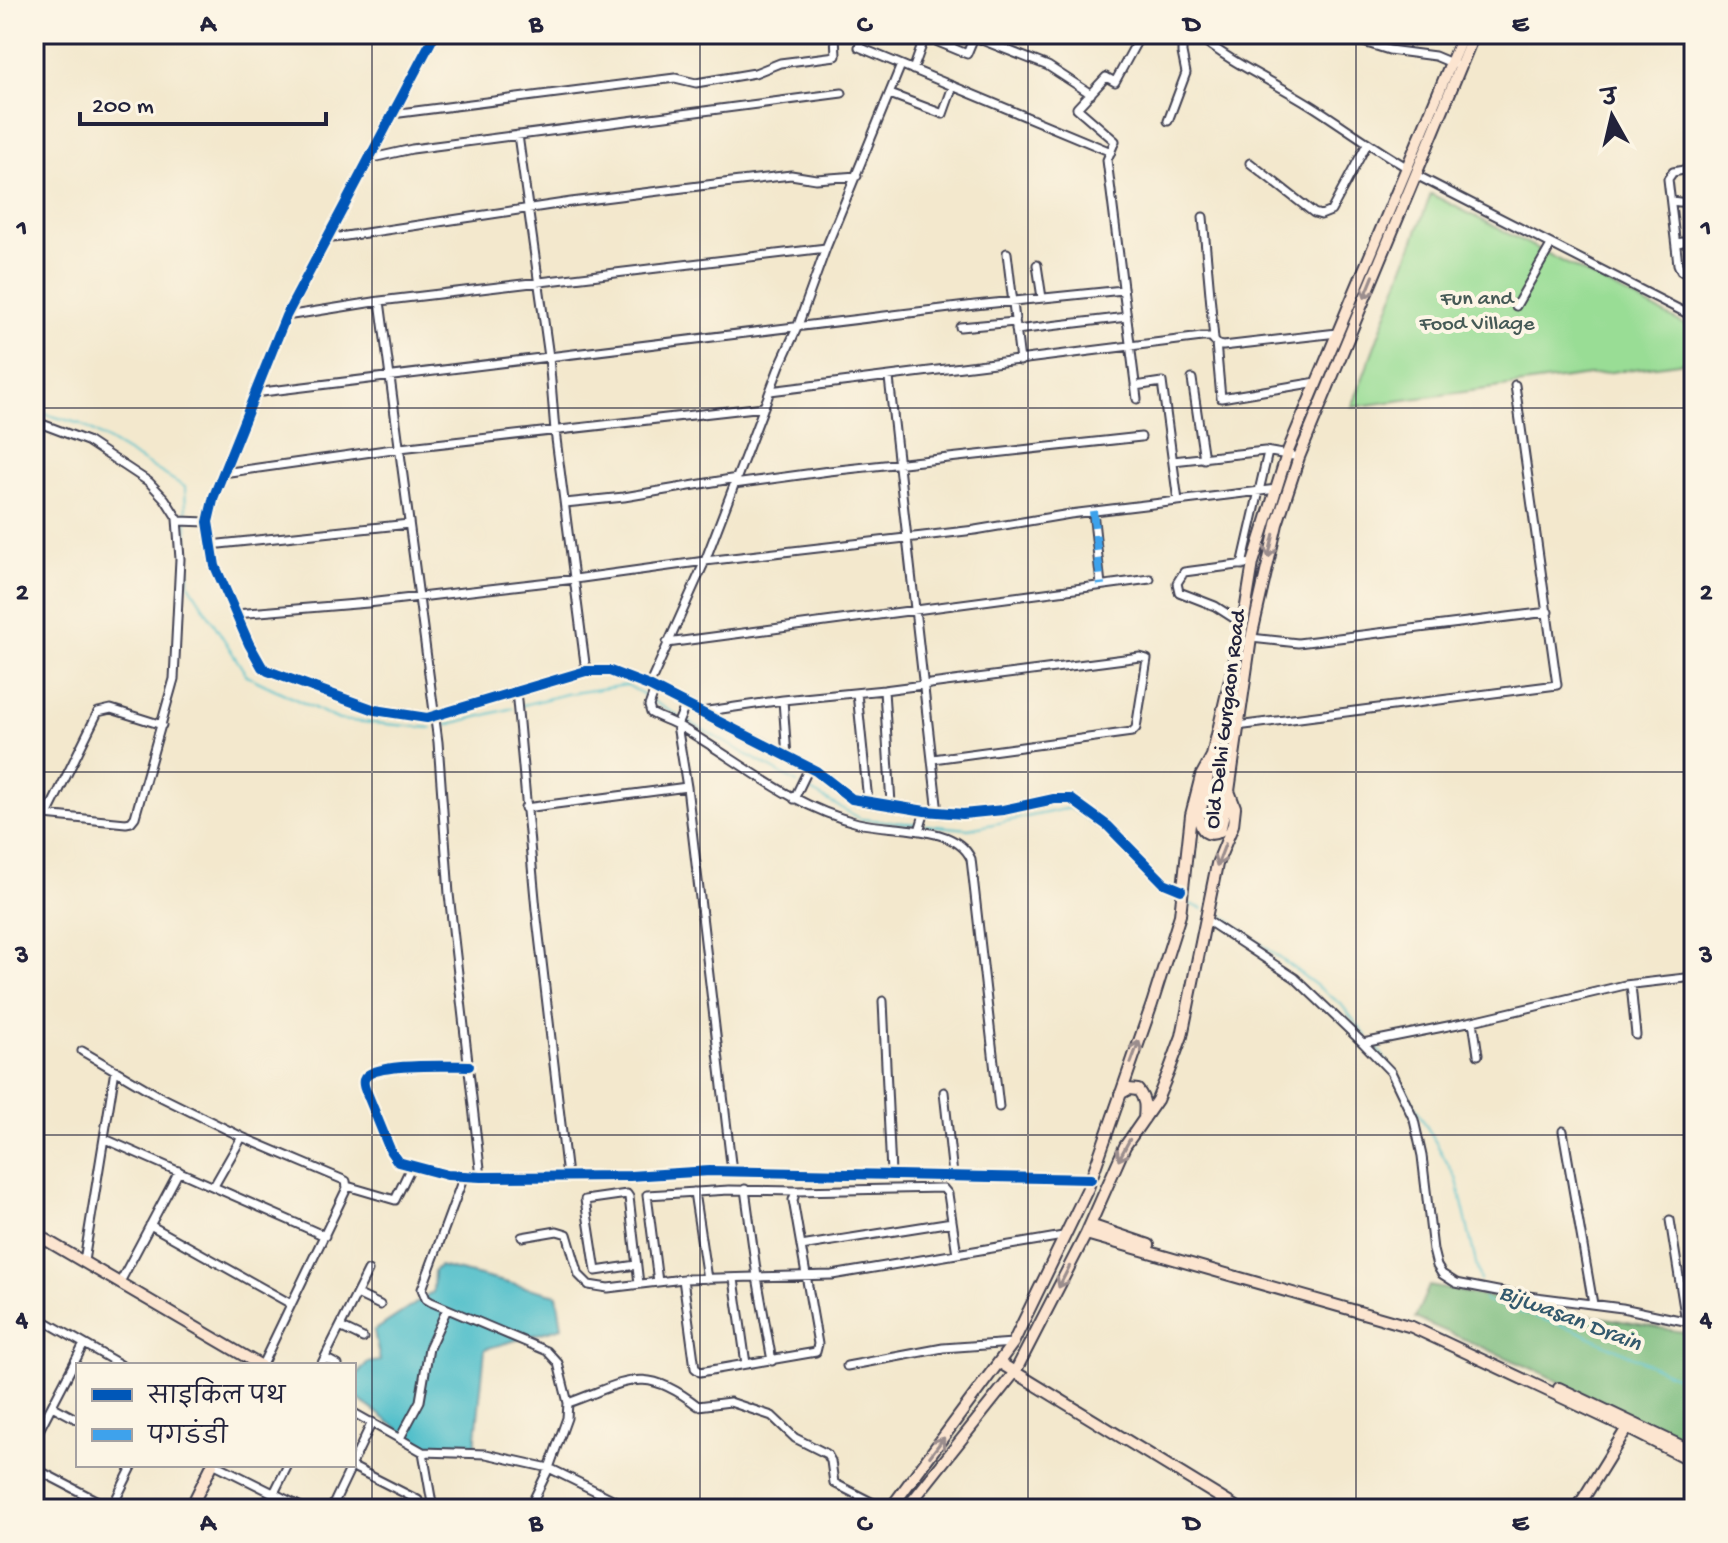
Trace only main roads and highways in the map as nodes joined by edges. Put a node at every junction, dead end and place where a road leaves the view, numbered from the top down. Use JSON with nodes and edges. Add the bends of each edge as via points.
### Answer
{"nodes":[{"id":1,"x":435,"y":34,"type":"edge"},
{"id":2,"x":1463,"y":34,"type":"edge"},
{"id":3,"x":1474,"y":34,"type":"edge"},
{"id":4,"x":1455,"y":65,"type":"junction"},
{"id":5,"x":1412,"y":171,"type":"junction"},
{"id":6,"x":1212,"y":756,"type":"junction"},
{"id":7,"x":1229,"y":791,"type":"junction"},
{"id":8,"x":1181,"y":896,"type":"junction"},
{"id":9,"x":1120,"y":1094,"type":"junction"},
{"id":10,"x":1143,"y":1120,"type":"junction"},
{"id":11,"x":1088,"y":1229,"type":"junction"},
{"id":12,"x":34,"y":1233,"type":"edge"},
{"id":13,"x":257,"y":1363,"type":"edge"},
{"id":14,"x":1000,"y":1363,"type":"junction"},
{"id":15,"x":1015,"y":1372,"type":"junction"},
{"id":16,"x":1629,"y":1425,"type":"junction"},
{"id":17,"x":1694,"y":1452,"type":"edge"},
{"id":18,"x":1694,"y":1462,"type":"edge"},
{"id":19,"x":214,"y":1467,"type":"edge"},
{"id":20,"x":190,"y":1509,"type":"edge"},
{"id":21,"x":888,"y":1509,"type":"edge"},
{"id":22,"x":906,"y":1509,"type":"edge"},
{"id":23,"x":1239,"y":1509,"type":"edge"},
{"id":24,"x":1577,"y":1509,"type":"edge"}],
"edges":[{"from":1,"to":8,"type":"main road","via":[[286,316],[206,522],[215,566],[257,659],[268,671],[385,713],[435,721],[516,690],[586,671],[610,671],[701,712],[845,796],[924,814],[977,814],[1071,799],[1108,826]]},
{"from":2,"to":4,"type":"main road","name":"Old Delhi Gurgaon Road"},
{"from":3,"to":4,"type":"main road","name":"Old Delhi Gurgaon Road"},
{"from":4,"to":5,"type":"main road","name":"Old Delhi Gurgaon Road"},
{"from":5,"to":6,"type":"main road","name":"Old Delhi Gurgaon Road","via":[[1337,333],[1248,564],[1243,624]]},
{"from":5,"to":7,"type":"main road","name":"Old Delhi Gurgaon Road","one_way":true,"via":[[1277,524],[1251,638]]},
{"from":6,"to":7,"type":"main road","via":[[1199,819],[1206,833],[1220,831]]},
{"from":6,"to":8,"type":"main road","name":"Old Delhi Gurgaon Road","via":[[1191,815]]},
{"from":7,"to":10,"type":"main road","name":"Old Delhi Gurgaon Road","one_way":true,"via":[[1235,807],[1233,825],[1217,864],[1182,1036],[1157,1100]]},
{"from":9,"to":8,"type":"main road","name":"Old Delhi Gurgaon Road","one_way":true,"via":[[1157,991]]},
{"from":9,"to":10,"type":"main road","via":[[1138,1090],[1145,1105]]},
{"from":9,"to":14,"type":"main road","name":"Old Delhi Gurgaon Road","via":[[1091,1179]]},
{"from":10,"to":11,"type":"main road","name":"Old Delhi Gurgaon Road","one_way":true,"via":[[1125,1146]]},
{"from":11,"to":15,"type":"main road","name":"Old Delhi Gurgaon Road","one_way":true},
{"from":11,"to":16,"type":"main road","via":[[1403,1317]]},
{"from":12,"to":13,"type":"main road"},
{"from":14,"to":15,"type":"main road"},
{"from":21,"to":14,"type":"main road","name":"Old Delhi Gurgaon Road","one_way":true},
{"from":15,"to":22,"type":"main road","name":"Old Delhi Gurgaon Road"},
{"from":15,"to":23,"type":"main road"},
{"from":16,"to":17,"type":"main road"},
{"from":16,"to":18,"type":"main road"},
{"from":16,"to":24,"type":"main road"},
{"from":19,"to":20,"type":"main road"}]}
